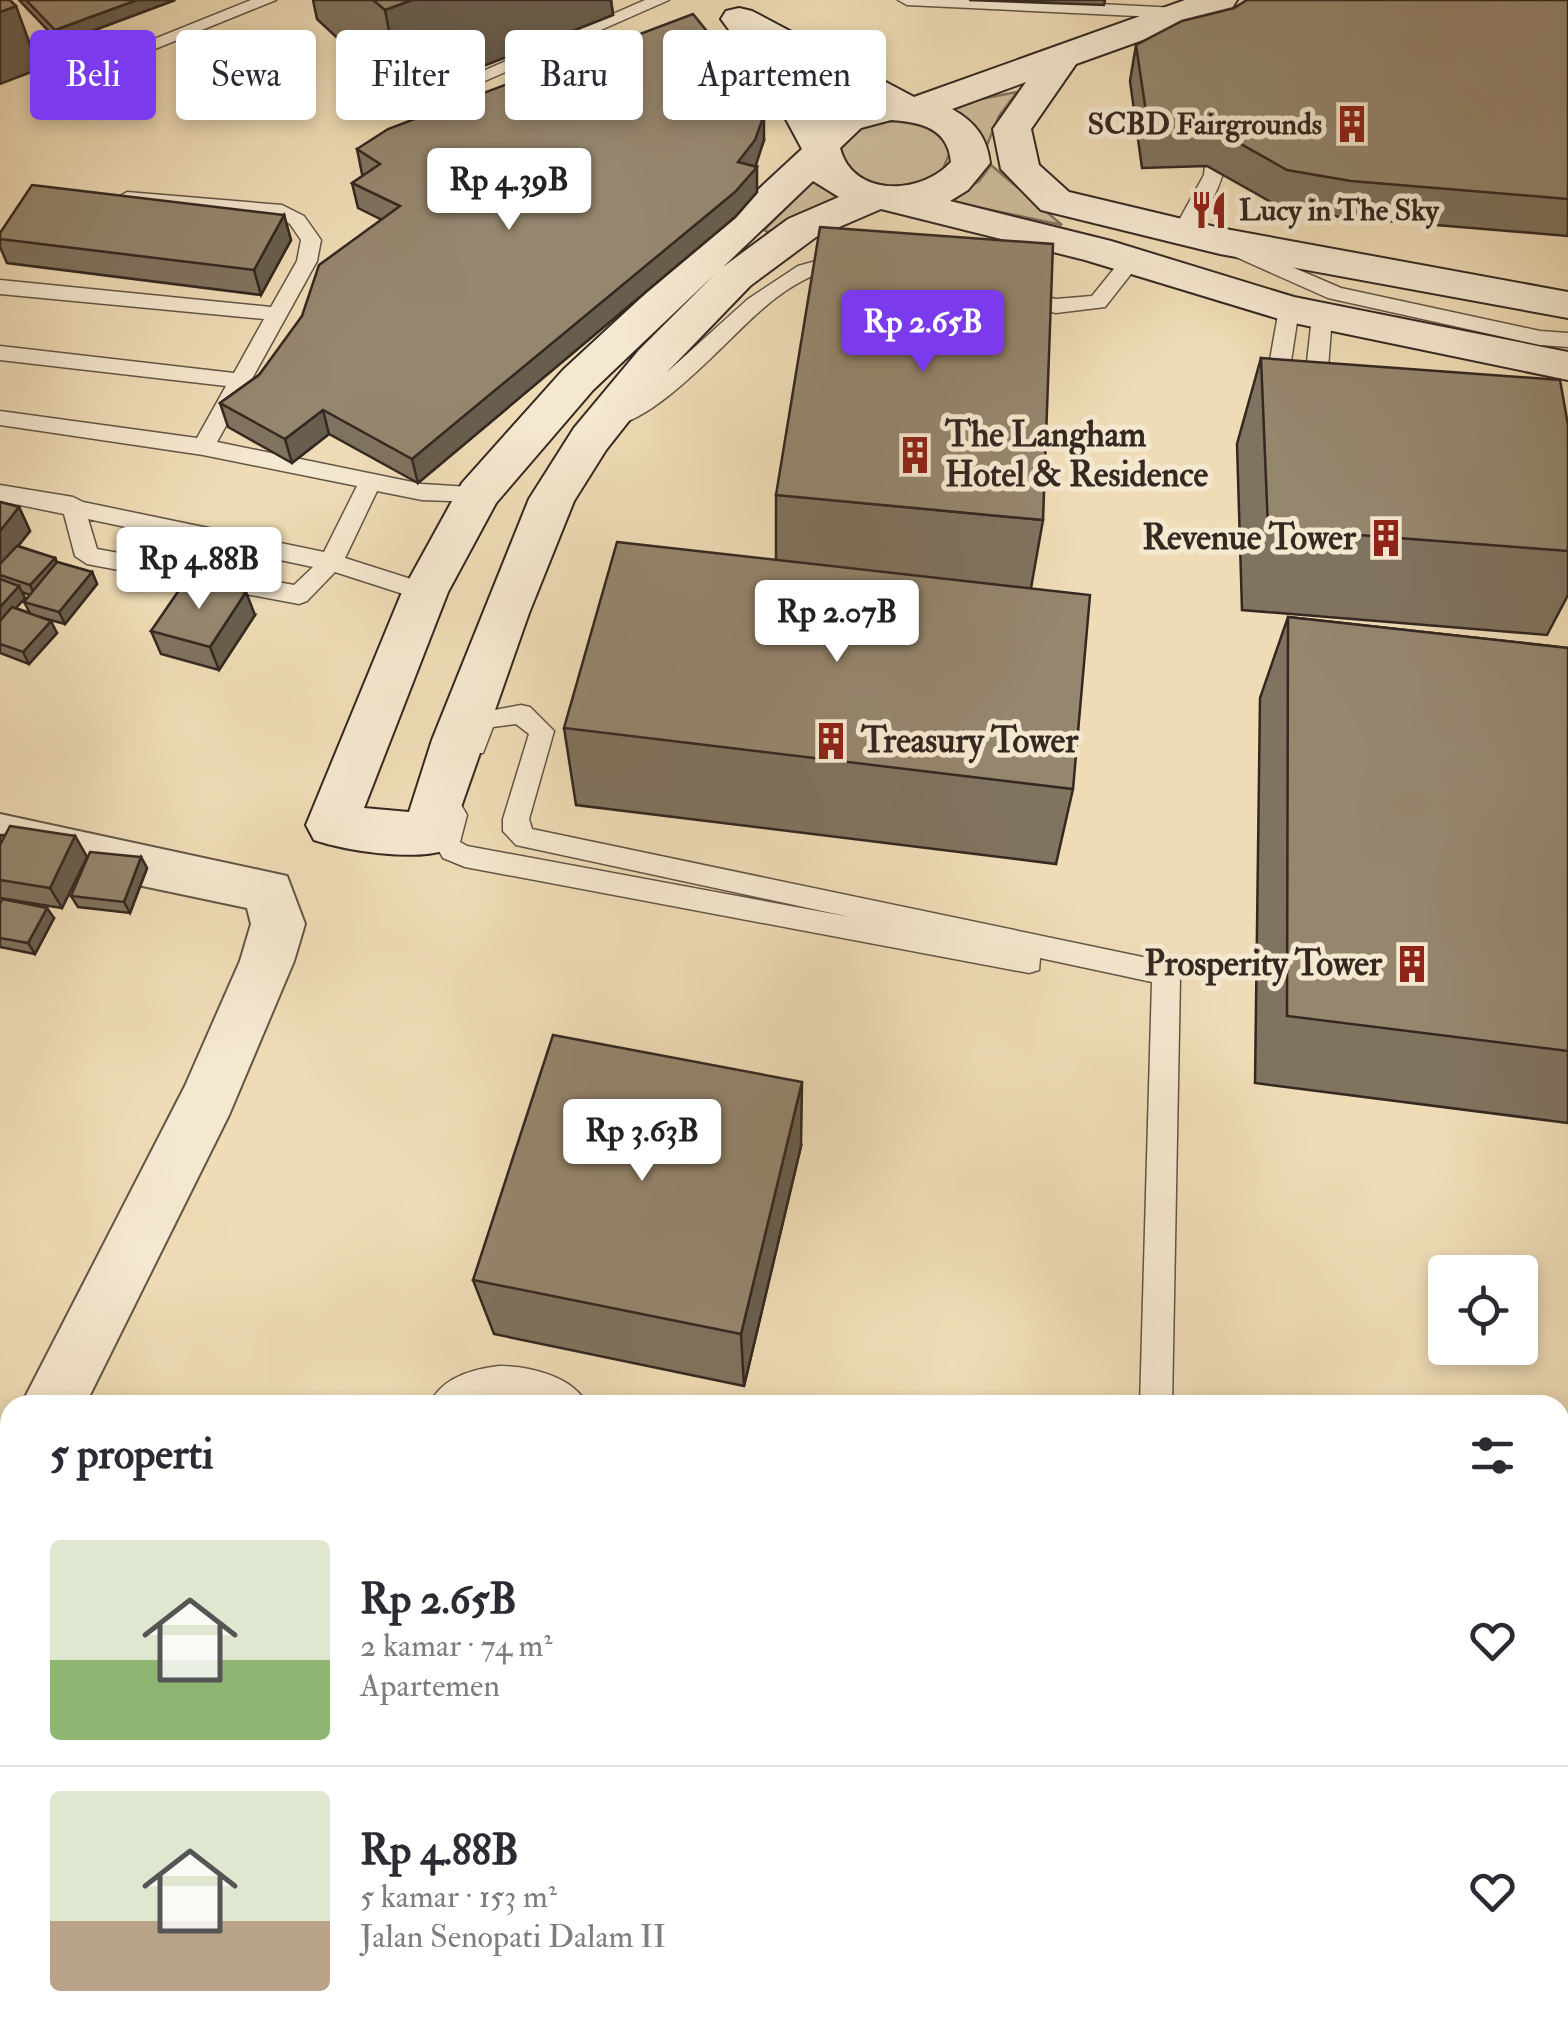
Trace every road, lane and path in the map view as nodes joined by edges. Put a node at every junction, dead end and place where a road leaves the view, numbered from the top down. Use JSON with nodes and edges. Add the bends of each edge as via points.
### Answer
{"nodes":[{"id":1,"x":267,"y":0,"type":"edge"},
{"id":2,"x":660,"y":0,"type":"edge"},
{"id":3,"x":907,"y":0,"type":"edge"},
{"id":4,"x":1219,"y":0,"type":"edge"},
{"id":5,"x":726,"y":9,"type":"edge"},
{"id":6,"x":1178,"y":13,"type":"junction"},
{"id":7,"x":156,"y":43,"type":"edge"},
{"id":8,"x":1060,"y":60,"type":"junction"},
{"id":9,"x":485,"y":75,"type":"edge"},
{"id":10,"x":911,"y":110,"type":"junction"},
{"id":11,"x":1212,"y":113,"type":"edge"},
{"id":12,"x":820,"y":151,"type":"junction"},
{"id":13,"x":104,"y":197,"type":"edge"},
{"id":14,"x":880,"y":198,"type":"junction"},
{"id":15,"x":802,"y":228,"type":"junction"},
{"id":16,"x":1201,"y":237,"type":"junction"},
{"id":17,"x":1114,"y":255,"type":"junction"},
{"id":18,"x":865,"y":263,"type":"edge"},
{"id":19,"x":0,"y":287,"type":"edge"},
{"id":20,"x":988,"y":290,"type":"edge"},
{"id":21,"x":1568,"y":305,"type":"edge"},
{"id":22,"x":1306,"y":313,"type":"junction"},
{"id":23,"x":277,"y":314,"type":"junction"},
{"id":24,"x":0,"y":354,"type":"edge"},
{"id":25,"x":1555,"y":363,"type":"edge"},
{"id":26,"x":240,"y":381,"type":"junction"},
{"id":27,"x":1355,"y":401,"type":"edge"},
{"id":28,"x":1289,"y":415,"type":"edge"},
{"id":29,"x":0,"y":418,"type":"edge"},
{"id":30,"x":605,"y":420,"type":"junction"},
{"id":31,"x":203,"y":447,"type":"junction"},
{"id":32,"x":370,"y":482,"type":"junction"},
{"id":33,"x":0,"y":492,"type":"edge"},
{"id":34,"x":478,"y":494,"type":"junction"},
{"id":35,"x":73,"y":505,"type":"junction"},
{"id":36,"x":331,"y":562,"type":"junction"},
{"id":37,"x":425,"y":592,"type":"junction"},
{"id":38,"x":505,"y":613,"type":"junction"},
{"id":39,"x":436,"y":810,"type":"junction"},
{"id":40,"x":0,"y":835,"type":"edge"},
{"id":41,"x":1162,"y":988,"type":"junction"},
{"id":42,"x":57,"y":1395,"type":"edge"},
{"id":43,"x":455,"y":1395,"type":"edge"},
{"id":44,"x":553,"y":1395,"type":"edge"},
{"id":45,"x":1145,"y":1395,"type":"edge"},
{"id":46,"x":1156,"y":1395,"type":"edge"}],
"edges":[{"from":1,"to":7,"type":"lane"},
{"from":2,"to":9,"type":"lane"},
{"from":3,"to":6,"type":"lane"},
{"from":4,"to":6,"type":"main road"},
{"from":5,"to":10,"type":"main road"},
{"from":5,"to":12,"type":"main road","via":[[778,71]]},
{"from":6,"to":8,"type":"main road","via":[[1153,38]]},
{"from":8,"to":10,"type":"main road"},
{"from":8,"to":16,"type":"main road","via":[[1012,130],[1020,169],[1055,201]]},
{"from":10,"to":12,"type":"main road","via":[[873,111],[843,121]]},
{"from":10,"to":14,"type":"main road","via":[[947,121],[968,140],[972,163],[956,184],[926,197]]},
{"from":11,"to":16,"type":"lane","via":[[1220,156]]},
{"from":12,"to":14,"type":"main road","via":[[827,172],[846,188]]},
{"from":12,"to":34,"type":"main road","via":[[578,380]]},
{"from":13,"to":23,"type":"lane","via":[[260,207],[297,220],[311,240],[307,262]]},
{"from":14,"to":15,"type":"main road"},
{"from":14,"to":17,"type":"main road"},
{"from":15,"to":17,"type":"main road","via":[[881,224],[1032,253]]},
{"from":15,"to":30,"type":"main road","via":[[736,276]]},
{"from":16,"to":21,"type":"main road"},
{"from":16,"to":25,"type":"lane","via":[[1336,294],[1540,338]]},
{"from":17,"to":20,"type":"lane","via":[[1098,302],[1056,306]]},
{"from":17,"to":22,"type":"main road"},
{"from":18,"to":30,"type":"lane","via":[[834,262],[804,271],[755,304],[642,406]]},
{"from":19,"to":23,"type":"lane"},
{"from":22,"to":25,"type":"main road"},
{"from":22,"to":27,"type":"lane","via":[[1320,394]]},
{"from":22,"to":28,"type":"lane","via":[[1274,403]]},
{"from":23,"to":26,"type":"lane"},
{"from":24,"to":26,"type":"lane"},
{"from":26,"to":31,"type":"lane"},
{"from":29,"to":31,"type":"lane"},
{"from":30,"to":38,"type":"main road","via":[[552,500]]},
{"from":31,"to":32,"type":"lane"},
{"from":32,"to":34,"type":"lane"},
{"from":32,"to":36,"type":"lane"},
{"from":33,"to":35,"type":"lane"},
{"from":34,"to":37,"type":"main road"},
{"from":35,"to":36,"type":"lane"},
{"from":35,"to":36,"type":"lane","via":[[87,556],[299,595]]},
{"from":36,"to":37,"type":"lane"},
{"from":37,"to":38,"type":"main road"},
{"from":37,"to":39,"type":"main road","via":[[332,825]]},
{"from":38,"to":39,"type":"main road"},
{"from":39,"to":41,"type":"lane","via":[[453,811],[447,842],[464,856]]},
{"from":39,"to":41,"type":"lane","via":[[464,784],[483,722],[521,714],[542,730],[516,819],[516,831],[525,838],[1158,970],[1166,977]]},
{"from":40,"to":42,"type":"main road","via":[[268,891],[278,924],[209,1097]]},
{"from":41,"to":45,"type":"lane"},
{"from":41,"to":46,"type":"lane"},
{"from":43,"to":44,"type":"lane","via":[[485,1382],[535,1385]]}]}
